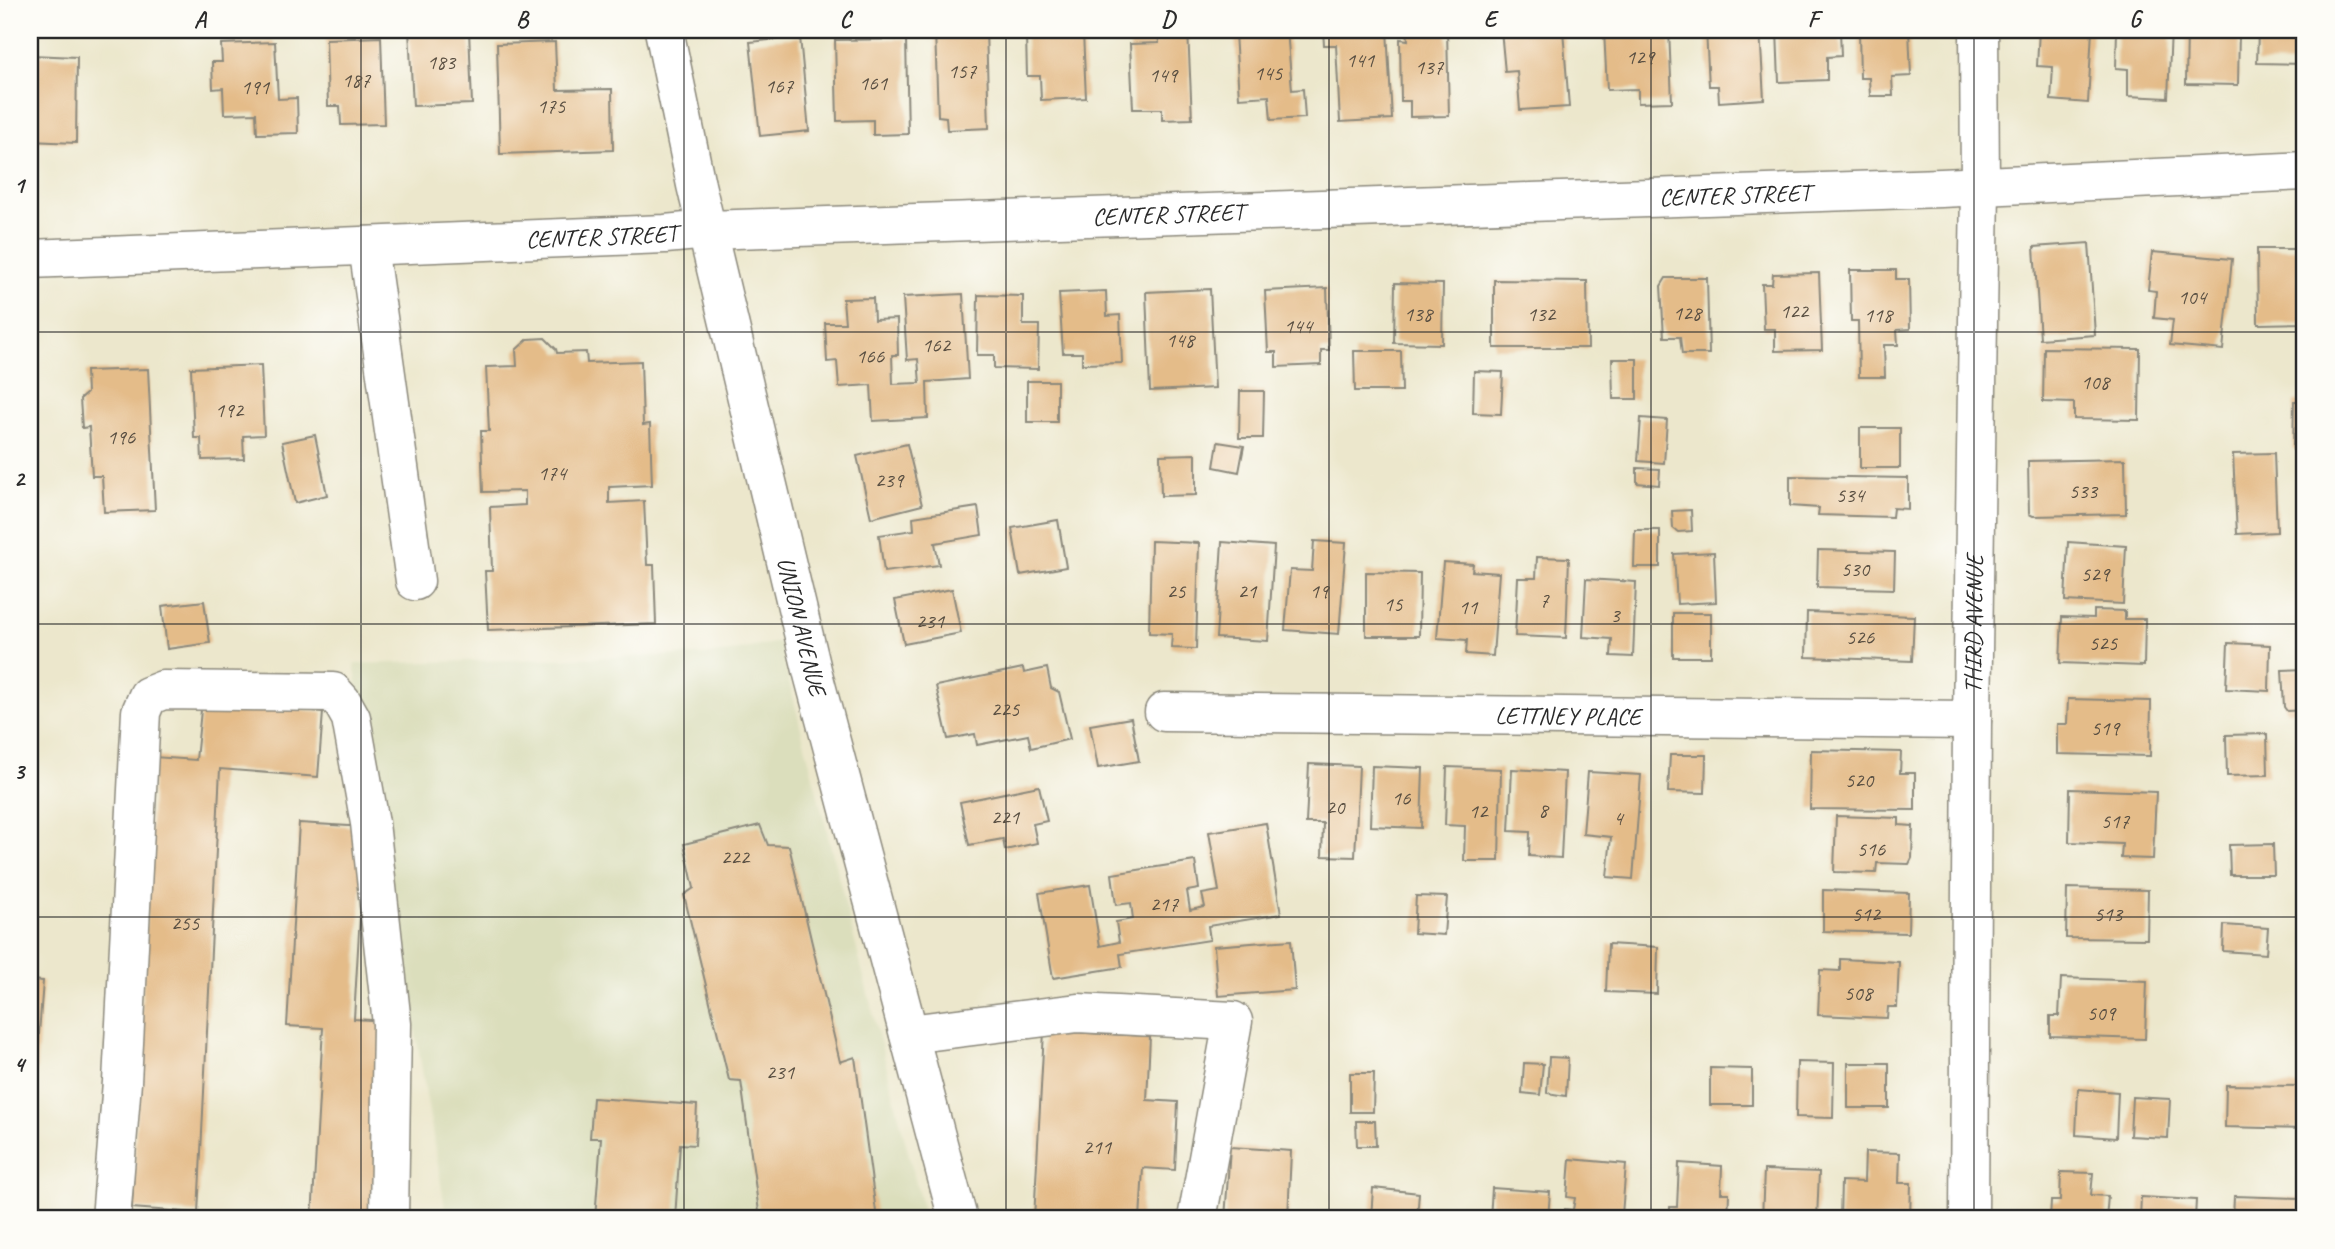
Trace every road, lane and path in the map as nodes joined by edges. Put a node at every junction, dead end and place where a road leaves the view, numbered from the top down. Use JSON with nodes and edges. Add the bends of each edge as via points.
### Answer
{"nodes":[{"id":1,"x":664,"y":30,"type":"edge"},
{"id":2,"x":1979,"y":30,"type":"edge"},
{"id":3,"x":2305,"y":171,"type":"edge"},
{"id":4,"x":1980,"y":187,"type":"junction"},
{"id":5,"x":708,"y":230,"type":"junction"},
{"id":6,"x":368,"y":246,"type":"junction"},
{"id":7,"x":30,"y":259,"type":"edge"},
{"id":8,"x":415,"y":581,"type":"dead end"},
{"id":9,"x":1164,"y":712,"type":"dead end"},
{"id":10,"x":1972,"y":720,"type":"junction"},
{"id":11,"x":909,"y":1034,"type":"junction"},
{"id":12,"x":111,"y":1219,"type":"edge"},
{"id":13,"x":389,"y":1219,"type":"edge"},
{"id":14,"x":958,"y":1219,"type":"edge"},
{"id":15,"x":1197,"y":1219,"type":"edge"},
{"id":16,"x":1969,"y":1219,"type":"edge"}],
"edges":[{"from":1,"to":5,"type":"street","name":"UNION AVENUE"},
{"from":2,"to":4,"type":"street","name":"THIRD AVENUE"},
{"from":3,"to":4,"type":"street","name":"CENTER STREET"},
{"from":4,"to":5,"type":"street","name":"CENTER STREET"},
{"from":4,"to":10,"type":"street","name":"THIRD AVENUE"},
{"from":5,"to":6,"type":"street","name":"CENTER STREET"},
{"from":5,"to":11,"type":"street","name":"UNION AVENUE","via":[[813,674]]},
{"from":6,"to":7,"type":"street","name":"CENTER STREET"},
{"from":6,"to":8,"type":"street"},
{"from":9,"to":10,"type":"street","name":"LETTNEY PLACE"},
{"from":10,"to":16,"type":"street","name":"THIRD AVENUE"},
{"from":11,"to":14,"type":"street","name":"UNION AVENUE"},
{"from":11,"to":15,"type":"street","via":[[1078,1013],[1233,1021]]},
{"from":12,"to":13,"type":"street","via":[[141,712],[148,696],[163,690],[333,692],[351,718],[370,823],[391,1024]]}]}
